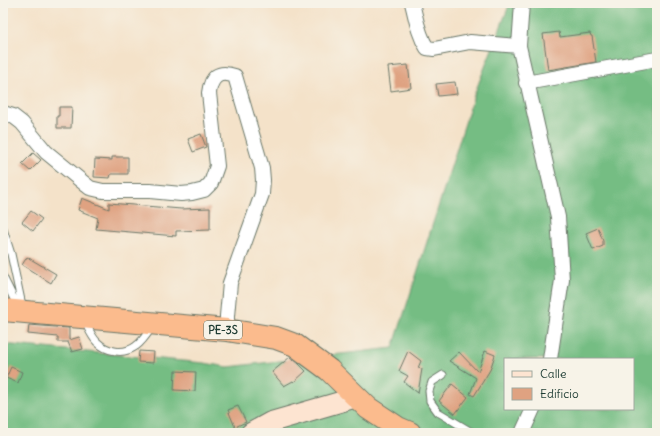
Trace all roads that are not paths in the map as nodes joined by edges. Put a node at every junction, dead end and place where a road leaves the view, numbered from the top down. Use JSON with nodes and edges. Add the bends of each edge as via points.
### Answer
{"nodes":[{"id":1,"x":412,"y":3,"type":"edge"},
{"id":2,"x":522,"y":3,"type":"edge"},
{"id":3,"x":519,"y":46,"type":"junction"},
{"id":4,"x":657,"y":59,"type":"edge"},
{"id":5,"x":526,"y":83,"type":"junction"},
{"id":6,"x":3,"y":113,"type":"edge"},
{"id":7,"x":3,"y":229,"type":"edge"},
{"id":8,"x":3,"y":277,"type":"edge"},
{"id":9,"x":5,"y":286,"type":"edge"},
{"id":10,"x":13,"y":311,"type":"edge"},
{"id":11,"x":82,"y":316,"type":"junction"},
{"id":12,"x":156,"y":323,"type":"junction"},
{"id":13,"x":227,"y":330,"type":"junction"},
{"id":14,"x":550,"y":358,"type":"edge"},
{"id":15,"x":443,"y":375,"type":"dead end"},
{"id":16,"x":358,"y":397,"type":"junction"},
{"id":17,"x":533,"y":410,"type":"edge"},
{"id":18,"x":251,"y":433,"type":"edge"},
{"id":19,"x":410,"y":433,"type":"edge"},
{"id":20,"x":473,"y":433,"type":"edge"},
{"id":21,"x":522,"y":433,"type":"edge"}],
"edges":[{"from":1,"to":3,"type":"street","via":[[422,41],[427,48],[470,42]]},
{"from":2,"to":3,"type":"street"},
{"from":3,"to":5,"type":"street"},
{"from":4,"to":5,"type":"street"},
{"from":5,"to":14,"type":"street","via":[[558,217],[562,280]]},
{"from":6,"to":13,"type":"street","via":[[13,116],[22,123],[46,152],[90,188],[103,191],[192,194],[204,190],[211,183],[217,166],[209,93],[211,82],[219,74],[227,73],[234,76],[262,168],[263,180],[262,194],[230,283]]},
{"from":7,"to":10,"type":"lane","via":[[11,254]]},
{"from":8,"to":9,"type":"lane"},
{"from":9,"to":10,"type":"lane","via":[[15,301]]},
{"from":10,"to":11,"type":"highway","number":"PE-3S"},
{"from":11,"to":12,"type":"highway","number":"PE-3S"},
{"from":11,"to":12,"type":"lane","via":[[96,341],[106,349],[114,351],[125,352],[137,346]]},
{"from":12,"to":13,"type":"highway","number":"PE-3S"},
{"from":13,"to":16,"type":"highway","number":"PE-3S","via":[[276,338],[296,345]]},
{"from":15,"to":20,"type":"lane","via":[[432,382],[429,391],[430,401],[438,412]]},
{"from":16,"to":18,"type":"street","via":[[271,422]]},
{"from":16,"to":19,"type":"highway","number":"PE-3S","via":[[368,408]]},
{"from":17,"to":21,"type":"street"}]}
